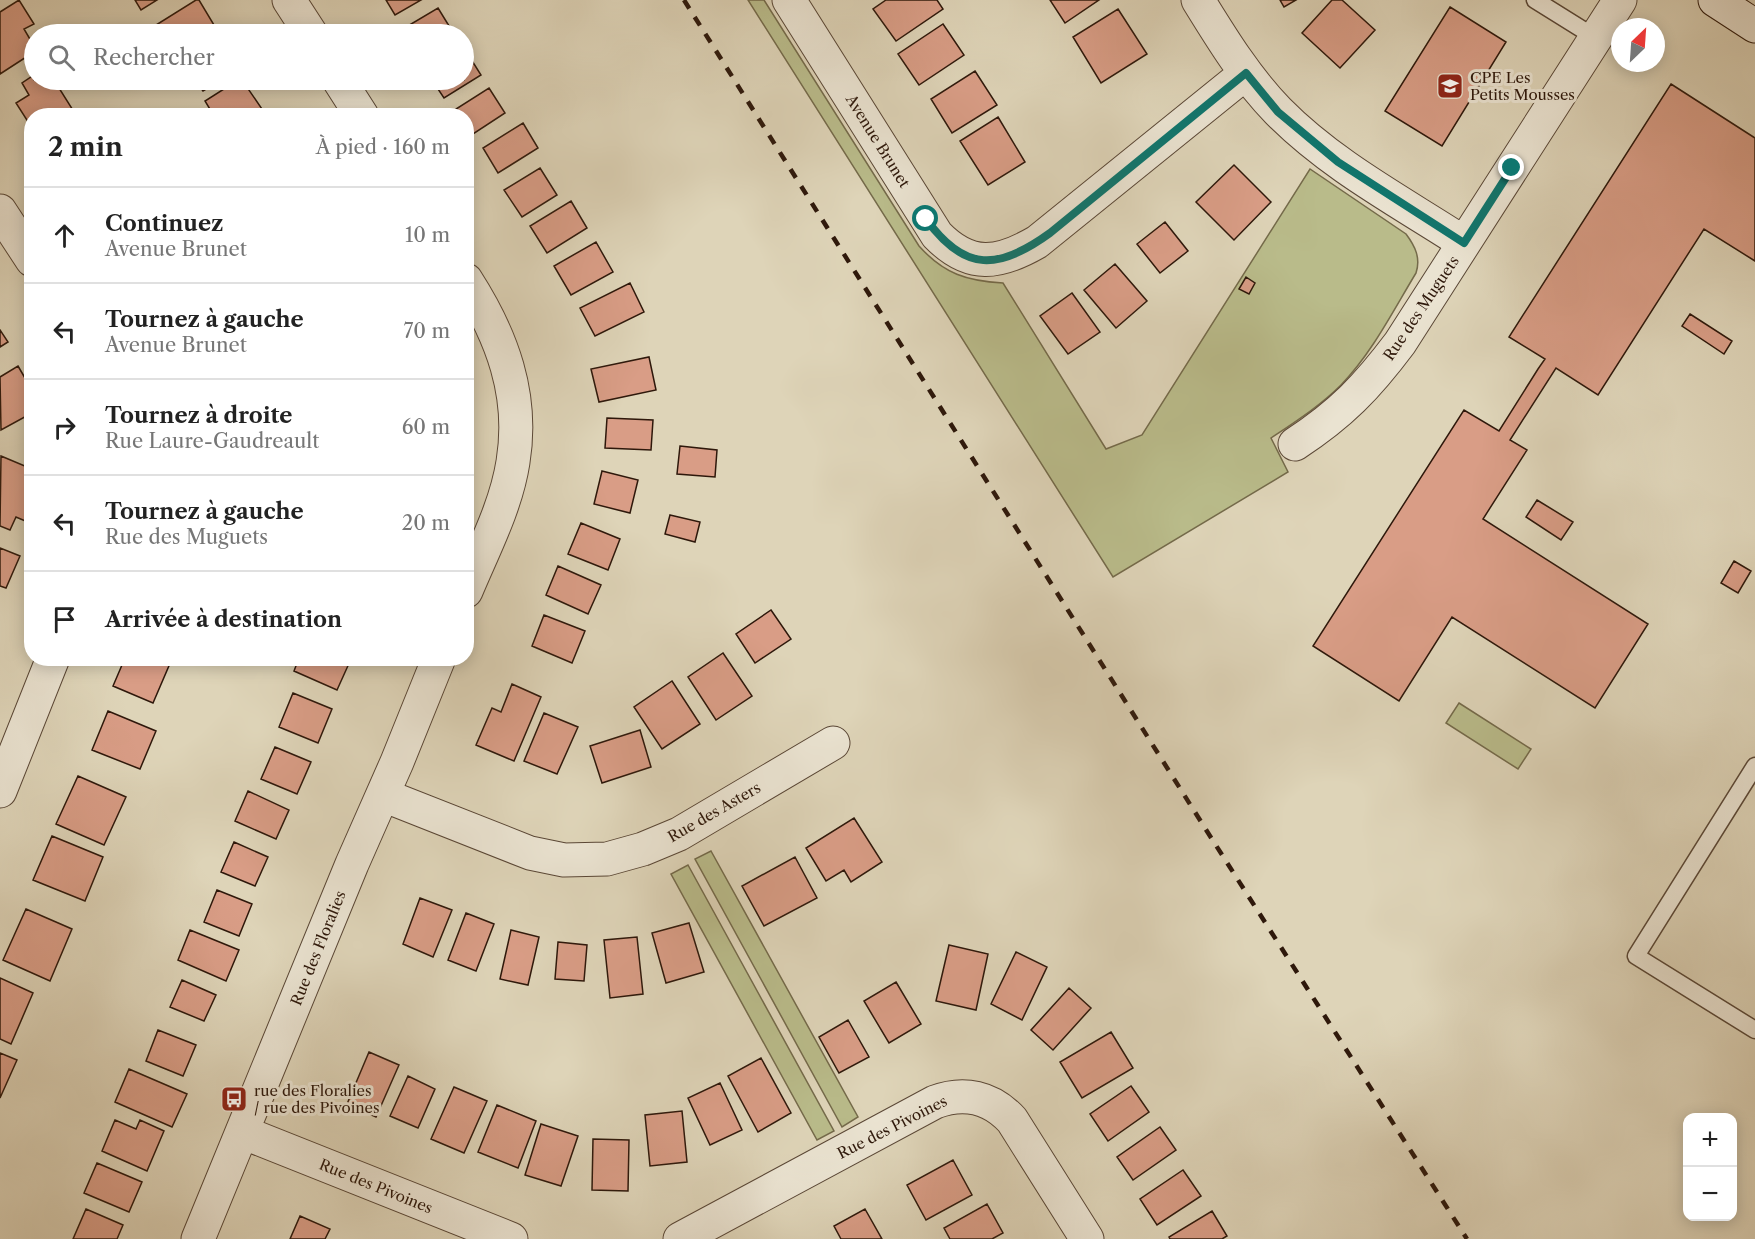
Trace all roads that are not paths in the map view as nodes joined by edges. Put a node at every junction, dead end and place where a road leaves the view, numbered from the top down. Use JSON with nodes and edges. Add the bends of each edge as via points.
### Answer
{"nodes":[{"id":1,"x":289,"y":0,"type":"edge"},
{"id":2,"x":789,"y":0,"type":"edge"},
{"id":3,"x":1198,"y":0,"type":"edge"},
{"id":4,"x":1535,"y":0,"type":"edge"},
{"id":5,"x":1620,"y":0,"type":"edge"},
{"id":6,"x":1715,"y":0,"type":"edge"},
{"id":7,"x":305,"y":24,"type":"edge"},
{"id":8,"x":1755,"y":26,"type":"edge"},
{"id":9,"x":1596,"y":38,"type":"junction"},
{"id":10,"x":1246,"y":73,"type":"junction"},
{"id":11,"x":345,"y":90,"type":"edge"},
{"id":12,"x":357,"y":108,"type":"edge"},
{"id":13,"x":0,"y":211,"type":"edge"},
{"id":14,"x":1464,"y":243,"type":"junction"},
{"id":15,"x":24,"y":248,"type":"edge"},
{"id":16,"x":474,"y":294,"type":"edge"},
{"id":17,"x":1295,"y":444,"type":"dead end"},
{"id":18,"x":474,"y":570,"type":"edge"},
{"id":19,"x":51,"y":666,"type":"edge"},
{"id":20,"x":436,"y":666,"type":"edge"},
{"id":21,"x":833,"y":743,"type":"dead end"},
{"id":22,"x":1755,"y":766,"type":"edge"},
{"id":23,"x":0,"y":791,"type":"edge"},
{"id":24,"x":383,"y":795,"type":"junction"},
{"id":25,"x":1755,"y":1030,"type":"edge"},
{"id":26,"x":242,"y":1132,"type":"junction"},
{"id":27,"x":198,"y":1239,"type":"edge"},
{"id":28,"x":511,"y":1239,"type":"edge"},
{"id":29,"x":681,"y":1239,"type":"edge"},
{"id":30,"x":1087,"y":1239,"type":"edge"}],
"edges":[{"from":1,"to":7,"type":"street"},
{"from":2,"to":10,"type":"street","name":"Avenue Brunet","via":[[937,235],[965,256],[985,260],[1017,254],[1044,237]]},
{"from":3,"to":10,"type":"street"},
{"from":4,"to":9,"type":"lane"},
{"from":5,"to":9,"type":"street","name":"Rue des Muguets"},
{"from":6,"to":8,"type":"street"},
{"from":9,"to":14,"type":"street","name":"Rue des Muguets"},
{"from":10,"to":14,"type":"street","via":[[1278,112],[1338,162]]},
{"from":11,"to":12,"type":"street"},
{"from":13,"to":15,"type":"street"},
{"from":14,"to":17,"type":"street","name":"Rue des Muguets","via":[[1366,387],[1322,427]]},
{"from":16,"to":18,"type":"street","via":[[507,364],[517,426],[508,483]]},
{"from":19,"to":23,"type":"street"},
{"from":20,"to":24,"type":"street","name":"Rue des Floralies"},
{"from":21,"to":24,"type":"street","name":"Rue des Asters","via":[[679,834],[607,859],[564,860],[530,853]]},
{"from":22,"to":25,"type":"lane","via":[[1636,956]]},
{"from":24,"to":26,"type":"street","name":"Rue des Floralies"},
{"from":26,"to":27,"type":"street","name":"Rue des Floralies"},
{"from":26,"to":28,"type":"street","name":"Rue des Pivoines"},
{"from":29,"to":30,"type":"street","name":"Rue des Pivoines","via":[[935,1102],[956,1096],[977,1097],[997,1106],[1012,1120]]}]}
